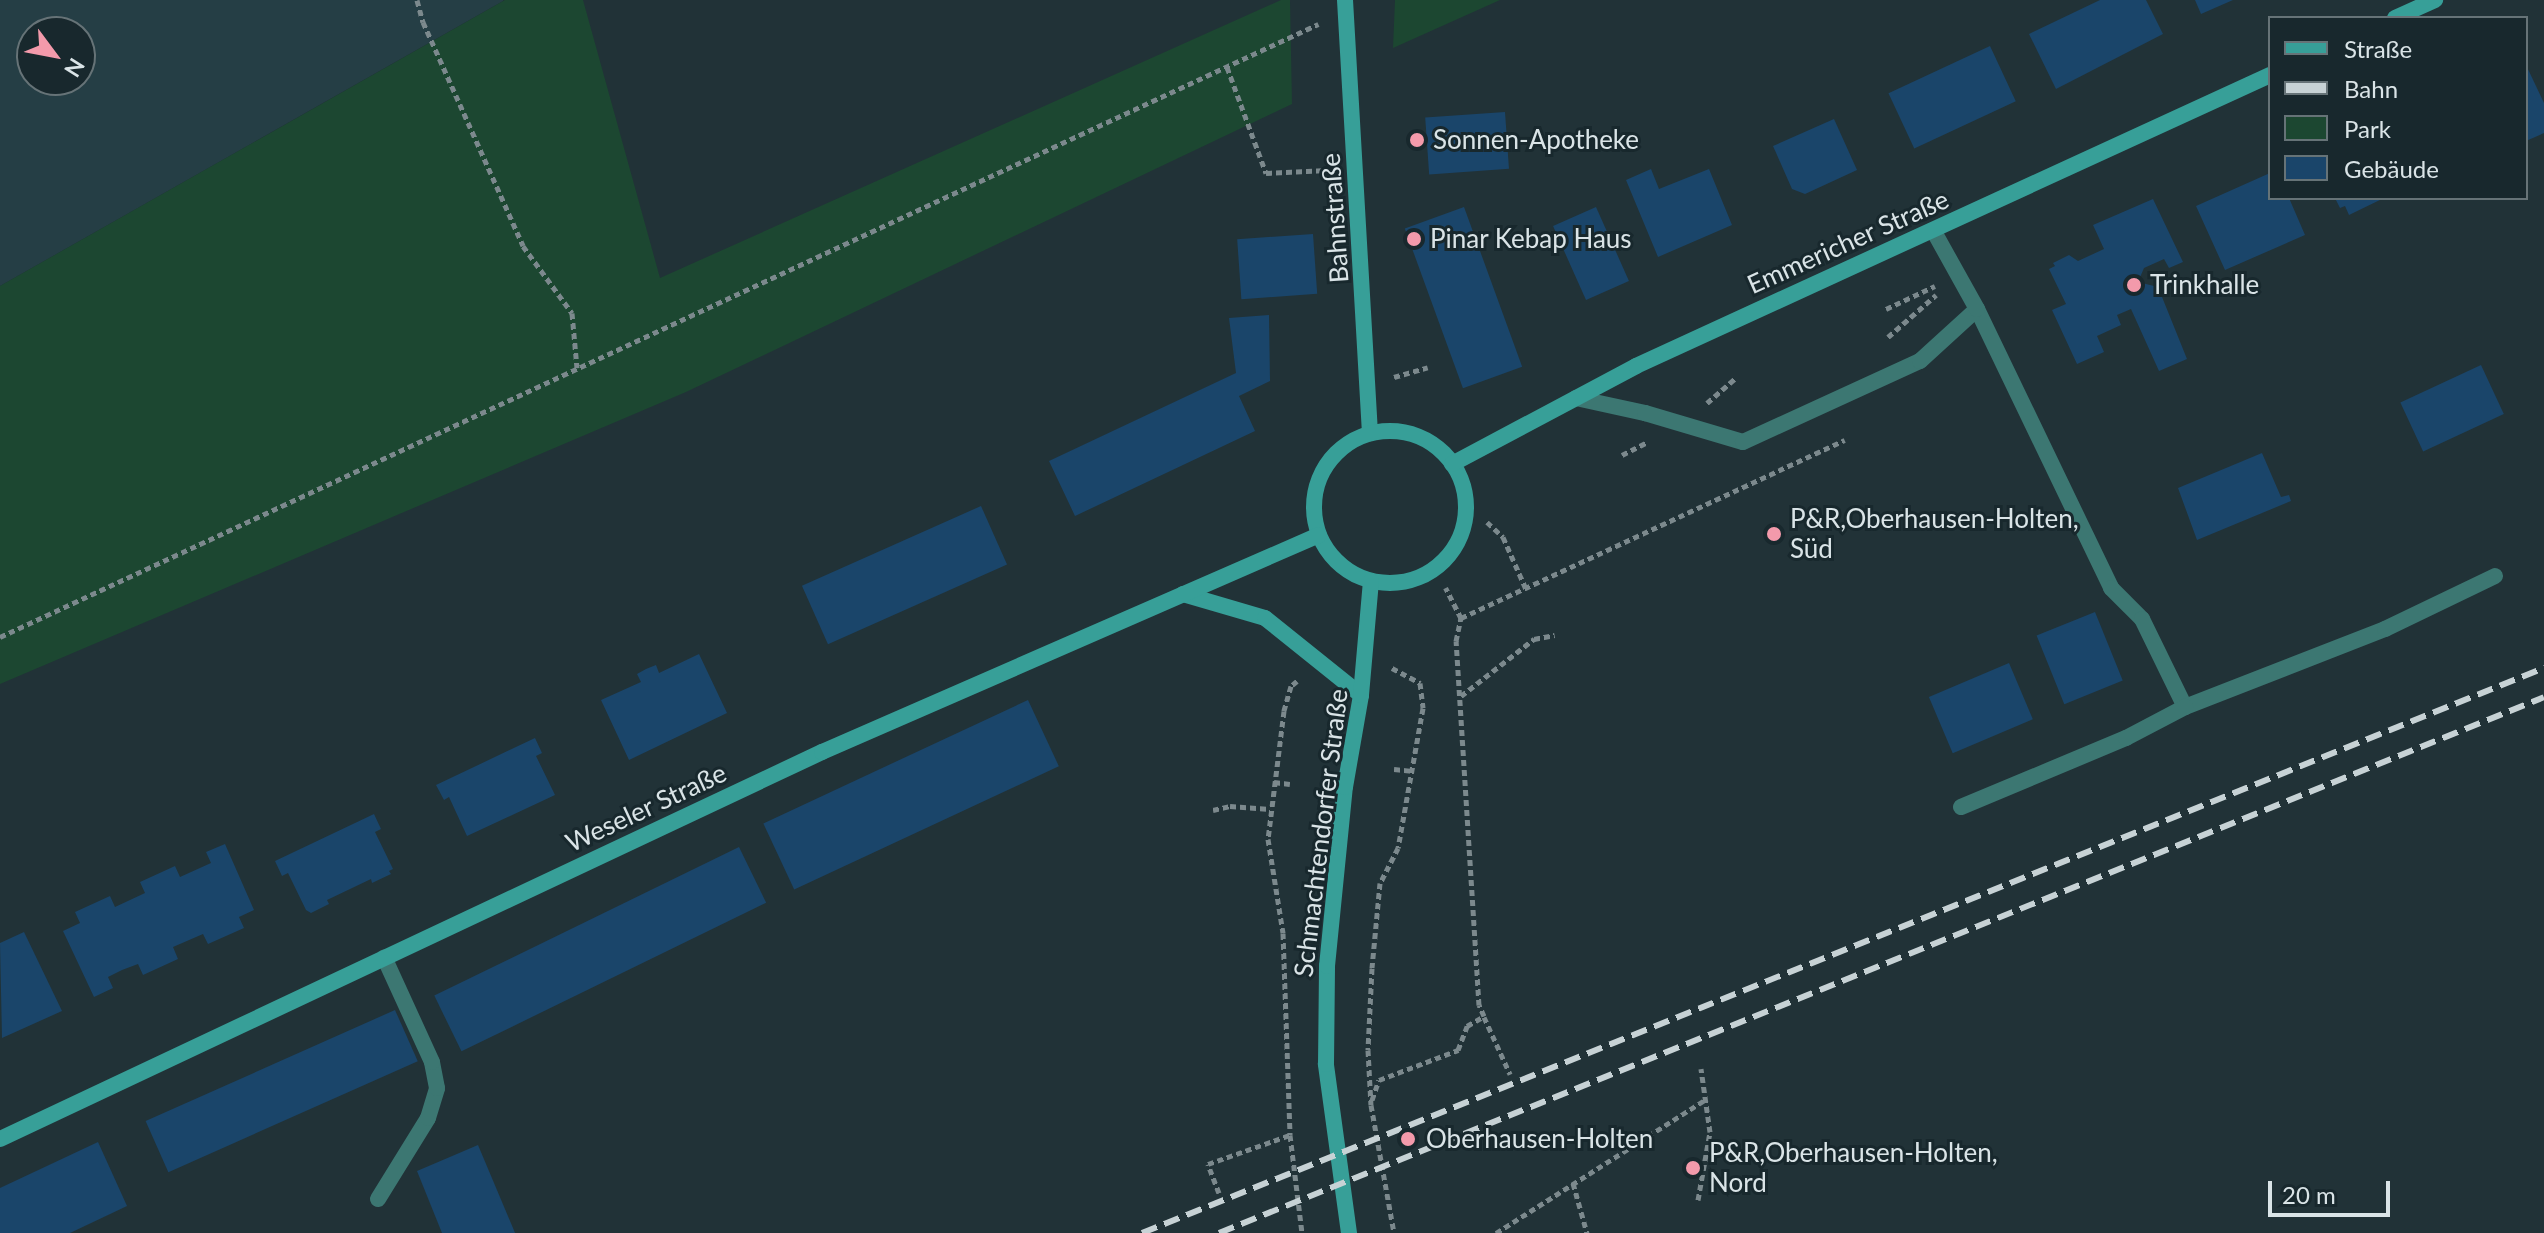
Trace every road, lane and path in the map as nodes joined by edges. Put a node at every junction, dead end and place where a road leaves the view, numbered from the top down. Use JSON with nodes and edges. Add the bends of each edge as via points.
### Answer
{"nodes":[{"id":1,"x":417,"y":0,"type":"edge"},
{"id":2,"x":2435,"y":0,"type":"edge"},
{"id":3,"x":1345,"y":6,"type":"edge"},
{"id":4,"x":2399,"y":16,"type":"edge"},
{"id":5,"x":1227,"y":67,"type":"junction"},
{"id":6,"x":2268,"y":76,"type":"edge"},
{"id":7,"x":1356,"y":169,"type":"junction"},
{"id":8,"x":1933,"y":230,"type":"junction"},
{"id":9,"x":1958,"y":276,"type":"junction"},
{"id":10,"x":1886,"y":309,"type":"dead end"},
{"id":11,"x":1977,"y":309,"type":"junction"},
{"id":12,"x":1888,"y":337,"type":"dead end"},
{"id":13,"x":577,"y":368,"type":"junction"},
{"id":14,"x":1576,"y":398,"type":"junction"},
{"id":15,"x":1370,"y":433,"type":"junction"},
{"id":16,"x":1845,"y":440,"type":"dead end"},
{"id":17,"x":1452,"y":464,"type":"junction"},
{"id":18,"x":1487,"y":522,"type":"dead end"},
{"id":19,"x":1319,"y":535,"type":"junction"},
{"id":20,"x":2495,"y":576,"type":"dead end"},
{"id":21,"x":1371,"y":581,"type":"junction"},
{"id":22,"x":1446,"y":588,"type":"dead end"},
{"id":23,"x":1526,"y":589,"type":"junction"},
{"id":24,"x":1183,"y":594,"type":"junction"},
{"id":25,"x":1461,"y":618,"type":"junction"},
{"id":26,"x":1555,"y":635,"type":"dead end"},
{"id":27,"x":0,"y":637,"type":"edge"},
{"id":28,"x":1420,"y":683,"type":"dead end"},
{"id":29,"x":1291,"y":686,"type":"dead end"},
{"id":30,"x":1361,"y":695,"type":"junction"},
{"id":31,"x":1460,"y":697,"type":"junction"},
{"id":32,"x":2185,"y":707,"type":"junction"},
{"id":33,"x":1394,"y":769,"type":"dead end"},
{"id":34,"x":1412,"y":771,"type":"junction"},
{"id":35,"x":1274,"y":782,"type":"junction"},
{"id":36,"x":1290,"y":784,"type":"dead end"},
{"id":37,"x":1961,"y":807,"type":"dead end"},
{"id":38,"x":1270,"y":809,"type":"junction"},
{"id":39,"x":1213,"y":810,"type":"dead end"},
{"id":40,"x":384,"y":957,"type":"junction"},
{"id":41,"x":1484,"y":1016,"type":"junction"},
{"id":42,"x":1701,"y":1069,"type":"dead end"},
{"id":43,"x":1510,"y":1074,"type":"dead end"},
{"id":44,"x":1705,"y":1100,"type":"junction"},
{"id":45,"x":1371,"y":1105,"type":"junction"},
{"id":46,"x":1290,"y":1135,"type":"junction"},
{"id":47,"x":0,"y":1139,"type":"edge"},
{"id":48,"x":1573,"y":1183,"type":"junction"},
{"id":49,"x":1219,"y":1193,"type":"dead end"},
{"id":50,"x":378,"y":1199,"type":"dead end"},
{"id":51,"x":1698,"y":1200,"type":"dead end"},
{"id":52,"x":1302,"y":1233,"type":"edge"},
{"id":53,"x":1349,"y":1233,"type":"edge"},
{"id":54,"x":1394,"y":1233,"type":"edge"},
{"id":55,"x":1496,"y":1233,"type":"edge"},
{"id":56,"x":1587,"y":1233,"type":"edge"}],
"edges":[{"from":1,"to":13,"type":"path","via":[[523,246],[572,313]]},
{"from":2,"to":4,"type":"main road"},
{"from":3,"to":5,"type":"path"},
{"from":3,"to":7,"type":"main road","name":"Bahnstraße"},
{"from":5,"to":7,"type":"path","via":[[1266,173]]},
{"from":5,"to":13,"type":"path"},
{"from":6,"to":8,"type":"main road","name":"Emmericher Straße"},
{"from":7,"to":15,"type":"main road","name":"Bahnstraße"},
{"from":8,"to":9,"type":"lane"},
{"from":8,"to":14,"type":"main road","name":"Emmericher Straße"},
{"from":9,"to":10,"type":"path"},
{"from":9,"to":11,"type":"lane"},
{"from":9,"to":12,"type":"path"},
{"from":11,"to":14,"type":"lane","via":[[1920,361],[1743,442]]},
{"from":11,"to":32,"type":"lane","via":[[2111,588],[2142,619]]},
{"from":13,"to":27,"type":"path"},
{"from":14,"to":17,"type":"main road","name":"Emmericher Straße"},
{"from":15,"to":17,"type":"main road","via":[[1411,433],[1440,449]]},
{"from":15,"to":19,"type":"main road","via":[[1347,445],[1324,472],[1314,509]]},
{"from":16,"to":23,"type":"path"},
{"from":17,"to":21,"type":"main road","via":[[1466,509],[1452,550],[1426,574],[1397,582]]},
{"from":18,"to":23,"type":"path","via":[[1503,537]]},
{"from":19,"to":21,"type":"main road","via":[[1337,561]]},
{"from":19,"to":24,"type":"main road","name":"Weseler Straße"},
{"from":20,"to":32,"type":"lane","via":[[2385,629]]},
{"from":21,"to":30,"type":"main road","name":"Schmachtendorfer Straße"},
{"from":22,"to":25,"type":"path"},
{"from":23,"to":25,"type":"path"},
{"from":24,"to":30,"type":"main road","via":[[1265,618]]},
{"from":24,"to":40,"type":"main road","name":"Weseler Straße","via":[[883,724]]},
{"from":25,"to":31,"type":"path","via":[[1456,641]]},
{"from":26,"to":31,"type":"path","via":[[1534,639]]},
{"from":28,"to":34,"type":"path","via":[[1423,708]]},
{"from":29,"to":35,"type":"path"},
{"from":30,"to":53,"type":"main road","name":"Schmachtendorfer Straße","via":[[1345,787],[1327,991],[1330,1103]]},
{"from":31,"to":41,"type":"path","via":[[1479,1005]]},
{"from":32,"to":37,"type":"lane","via":[[2126,738]]},
{"from":33,"to":34,"type":"path"},
{"from":34,"to":45,"type":"path","via":[[1398,848],[1380,883],[1368,1050]]},
{"from":35,"to":36,"type":"path"},
{"from":35,"to":38,"type":"path"},
{"from":38,"to":39,"type":"path"},
{"from":38,"to":46,"type":"path","via":[[1268,839],[1283,933]]},
{"from":40,"to":47,"type":"main road","name":"Weseler Straße"},
{"from":40,"to":50,"type":"lane","via":[[432,1062],[437,1088],[428,1118]]},
{"from":41,"to":43,"type":"path"},
{"from":41,"to":45,"type":"path","via":[[1467,1026],[1458,1050],[1379,1080]]},
{"from":42,"to":44,"type":"path"},
{"from":44,"to":48,"type":"path"},
{"from":44,"to":51,"type":"path","via":[[1710,1132]]},
{"from":45,"to":54,"type":"path"},
{"from":46,"to":49,"type":"path","via":[[1208,1164]]},
{"from":46,"to":52,"type":"path"},
{"from":48,"to":55,"type":"path"},
{"from":48,"to":56,"type":"path"}]}
